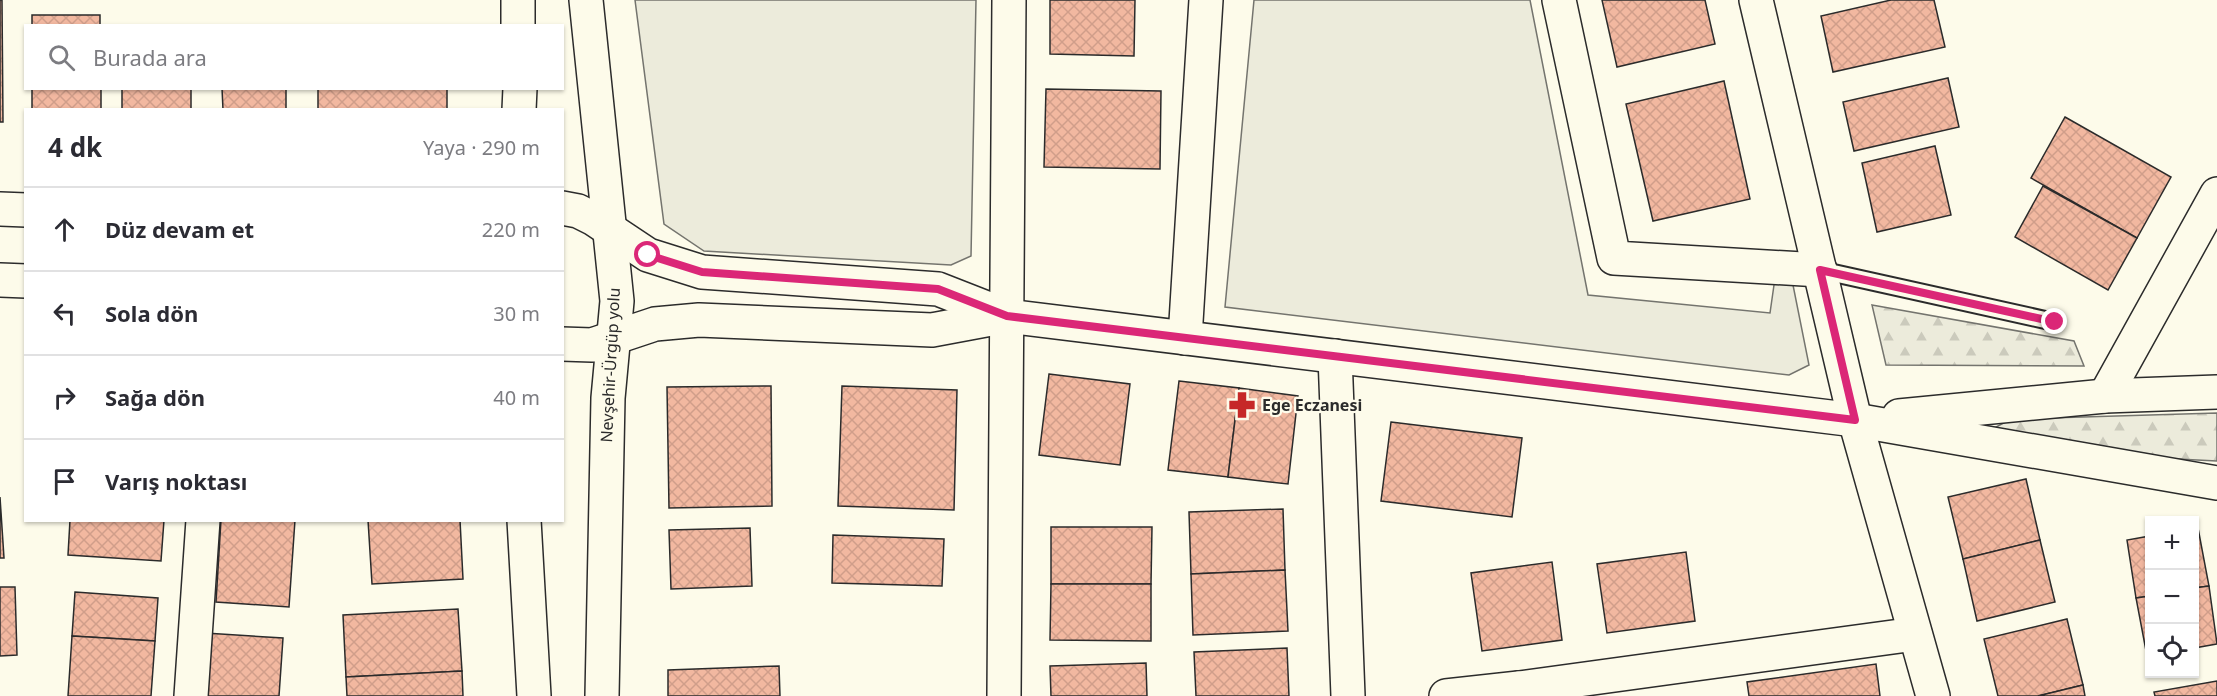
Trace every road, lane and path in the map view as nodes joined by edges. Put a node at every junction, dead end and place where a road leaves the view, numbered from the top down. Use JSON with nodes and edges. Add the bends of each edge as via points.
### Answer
{"nodes":[{"id":1,"x":518,"y":0,"type":"edge"},
{"id":2,"x":586,"y":0,"type":"edge"},
{"id":3,"x":1009,"y":0,"type":"edge"},
{"id":4,"x":1206,"y":0,"type":"edge"},
{"id":5,"x":1559,"y":0,"type":"edge"},
{"id":6,"x":1756,"y":0,"type":"edge"},
{"id":7,"x":518,"y":24,"type":"edge"},
{"id":8,"x":520,"y":90,"type":"edge"},
{"id":9,"x":519,"y":108,"type":"edge"},
{"id":10,"x":2217,"y":194,"type":"edge"},
{"id":11,"x":564,"y":208,"type":"edge"},
{"id":12,"x":0,"y":209,"type":"edge"},
{"id":13,"x":24,"y":210,"type":"edge"},
{"id":14,"x":608,"y":229,"type":"junction"},
{"id":15,"x":1820,"y":270,"type":"junction"},
{"id":16,"x":0,"y":280,"type":"edge"},
{"id":17,"x":24,"y":281,"type":"edge"},
{"id":18,"x":1007,"y":316,"type":"junction"},
{"id":19,"x":2055,"y":322,"type":"dead end"},
{"id":20,"x":1185,"y":338,"type":"junction"},
{"id":21,"x":614,"y":339,"type":"junction"},
{"id":22,"x":564,"y":344,"type":"edge"},
{"id":23,"x":1335,"y":356,"type":"junction"},
{"id":24,"x":2217,"y":392,"type":"edge"},
{"id":25,"x":2105,"y":396,"type":"junction"},
{"id":26,"x":1855,"y":420,"type":"junction"},
{"id":27,"x":2217,"y":483,"type":"edge"},
{"id":28,"x":203,"y":522,"type":"edge"},
{"id":29,"x":524,"y":522,"type":"edge"},
{"id":30,"x":529,"y":606,"type":"junction"},
{"id":31,"x":1915,"y":634,"type":"junction"},
{"id":32,"x":1521,"y":692,"type":"edge"},
{"id":33,"x":191,"y":696,"type":"edge"},
{"id":34,"x":512,"y":696,"type":"edge"},
{"id":35,"x":534,"y":696,"type":"edge"},
{"id":36,"x":602,"y":696,"type":"edge"},
{"id":37,"x":1004,"y":696,"type":"edge"},
{"id":38,"x":1348,"y":696,"type":"edge"},
{"id":39,"x":1446,"y":696,"type":"edge"},
{"id":40,"x":1933,"y":696,"type":"edge"}],
"edges":[{"from":1,"to":7,"type":"main road"},
{"from":2,"to":14,"type":"main road","name":"Nevşehir-Ürgüp yolu"},
{"from":3,"to":18,"type":"main road"},
{"from":4,"to":20,"type":"main road"},
{"from":5,"to":15,"type":"main road","via":[[1614,258]]},
{"from":6,"to":15,"type":"main road"},
{"from":8,"to":9,"type":"main road"},
{"from":10,"to":25,"type":"main road"},
{"from":11,"to":14,"type":"main road","via":[[578,211]]},
{"from":12,"to":13,"type":"main road"},
{"from":14,"to":18,"type":"main road","via":[[648,255],[702,272],[938,289]]},
{"from":14,"to":21,"type":"main road","name":"Nevşehir-Ürgüp yolu","via":[[616,302]]},
{"from":15,"to":19,"type":"lane"},
{"from":15,"to":26,"type":"main road"},
{"from":16,"to":17,"type":"main road"},
{"from":18,"to":20,"type":"main road"},
{"from":18,"to":21,"type":"main road","via":[[932,330],[699,320],[655,324]]},
{"from":18,"to":37,"type":"main road"},
{"from":20,"to":23,"type":"main road"},
{"from":21,"to":22,"type":"main road","via":[[591,345]]},
{"from":21,"to":36,"type":"main road","name":"Nevşehir-Ürgüp yolu","via":[[608,398]]},
{"from":23,"to":26,"type":"main road"},
{"from":23,"to":38,"type":"main road"},
{"from":24,"to":25,"type":"main road"},
{"from":25,"to":26,"type":"main road"},
{"from":26,"to":27,"type":"main road"},
{"from":26,"to":31,"type":"main road"},
{"from":28,"to":33,"type":"main road"},
{"from":29,"to":30,"type":"main road"},
{"from":30,"to":34,"type":"main road"},
{"from":30,"to":35,"type":"main road"},
{"from":31,"to":32,"type":"main road"},
{"from":31,"to":40,"type":"main road"},
{"from":32,"to":39,"type":"main road"}]}
